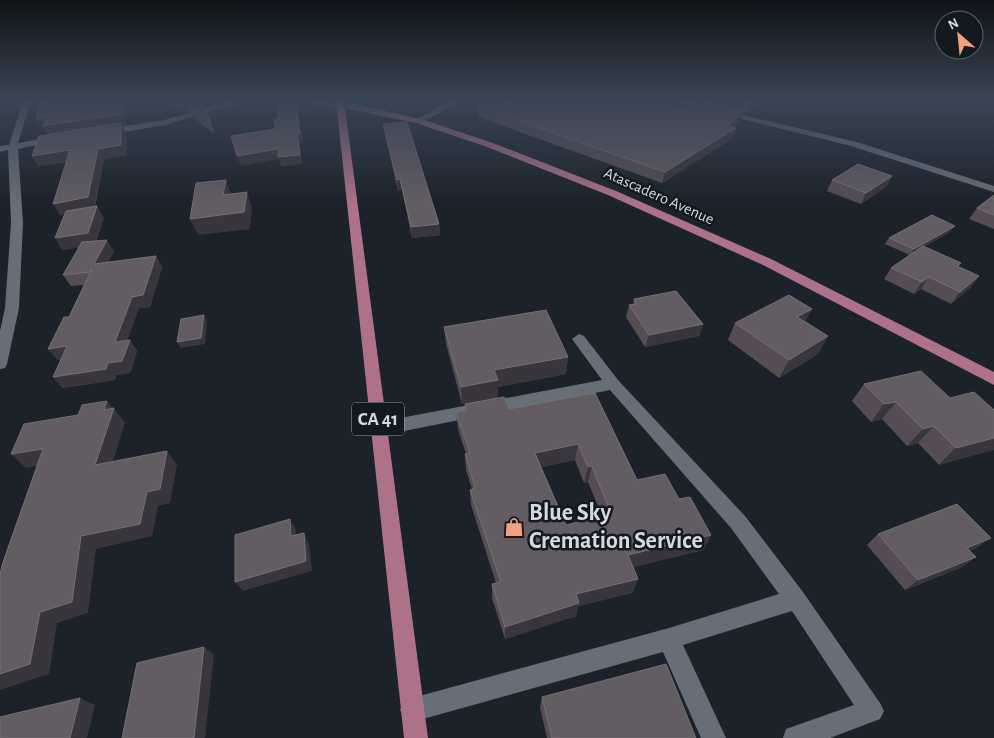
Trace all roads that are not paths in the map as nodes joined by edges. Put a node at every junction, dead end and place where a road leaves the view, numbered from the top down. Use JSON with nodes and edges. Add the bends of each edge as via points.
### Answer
{"nodes":[{"id":1,"x":16,"y":134,"type":"edge"},
{"id":2,"x":344,"y":134,"type":"edge"},
{"id":3,"x":458,"y":134,"type":"edge"},
{"id":4,"x":814,"y":134,"type":"edge"},
{"id":5,"x":61,"y":139,"type":"edge"},
{"id":6,"x":13,"y":146,"type":"junction"},
{"id":7,"x":0,"y":148,"type":"edge"},
{"id":8,"x":994,"y":189,"type":"edge"},
{"id":9,"x":579,"y":340,"type":"dead end"},
{"id":10,"x":0,"y":364,"type":"edge"},
{"id":11,"x":994,"y":379,"type":"edge"},
{"id":12,"x":613,"y":384,"type":"junction"},
{"id":13,"x":379,"y":429,"type":"junction"},
{"id":14,"x":796,"y":599,"type":"junction"},
{"id":15,"x":669,"y":639,"type":"junction"},
{"id":16,"x":412,"y":710,"type":"junction"},
{"id":17,"x":416,"y":738,"type":"edge"},
{"id":18,"x":714,"y":738,"type":"edge"},
{"id":19,"x":795,"y":738,"type":"edge"}],
"edges":[{"from":1,"to":6,"type":"street"},
{"from":2,"to":13,"type":"main road","name":"CA 41","number":"CA 41"},
{"from":3,"to":11,"type":"main road","name":"Atascadero Avenue","via":[[612,193],[767,262]]},
{"from":4,"to":8,"type":"street","via":[[854,144]]},
{"from":5,"to":6,"type":"street"},
{"from":6,"to":7,"type":"street"},
{"from":6,"to":10,"type":"street","via":[[18,223],[12,308]]},
{"from":9,"to":12,"type":"street"},
{"from":12,"to":13,"type":"street"},
{"from":12,"to":14,"type":"street","via":[[738,522]]},
{"from":13,"to":16,"type":"main road","name":"CA 41","number":"CA 41"},
{"from":14,"to":15,"type":"street"},
{"from":14,"to":19,"type":"street","via":[[872,711]]},
{"from":15,"to":16,"type":"street"},
{"from":15,"to":18,"type":"street"},
{"from":16,"to":17,"type":"main road","name":"CA 41","number":"CA 41"}]}
